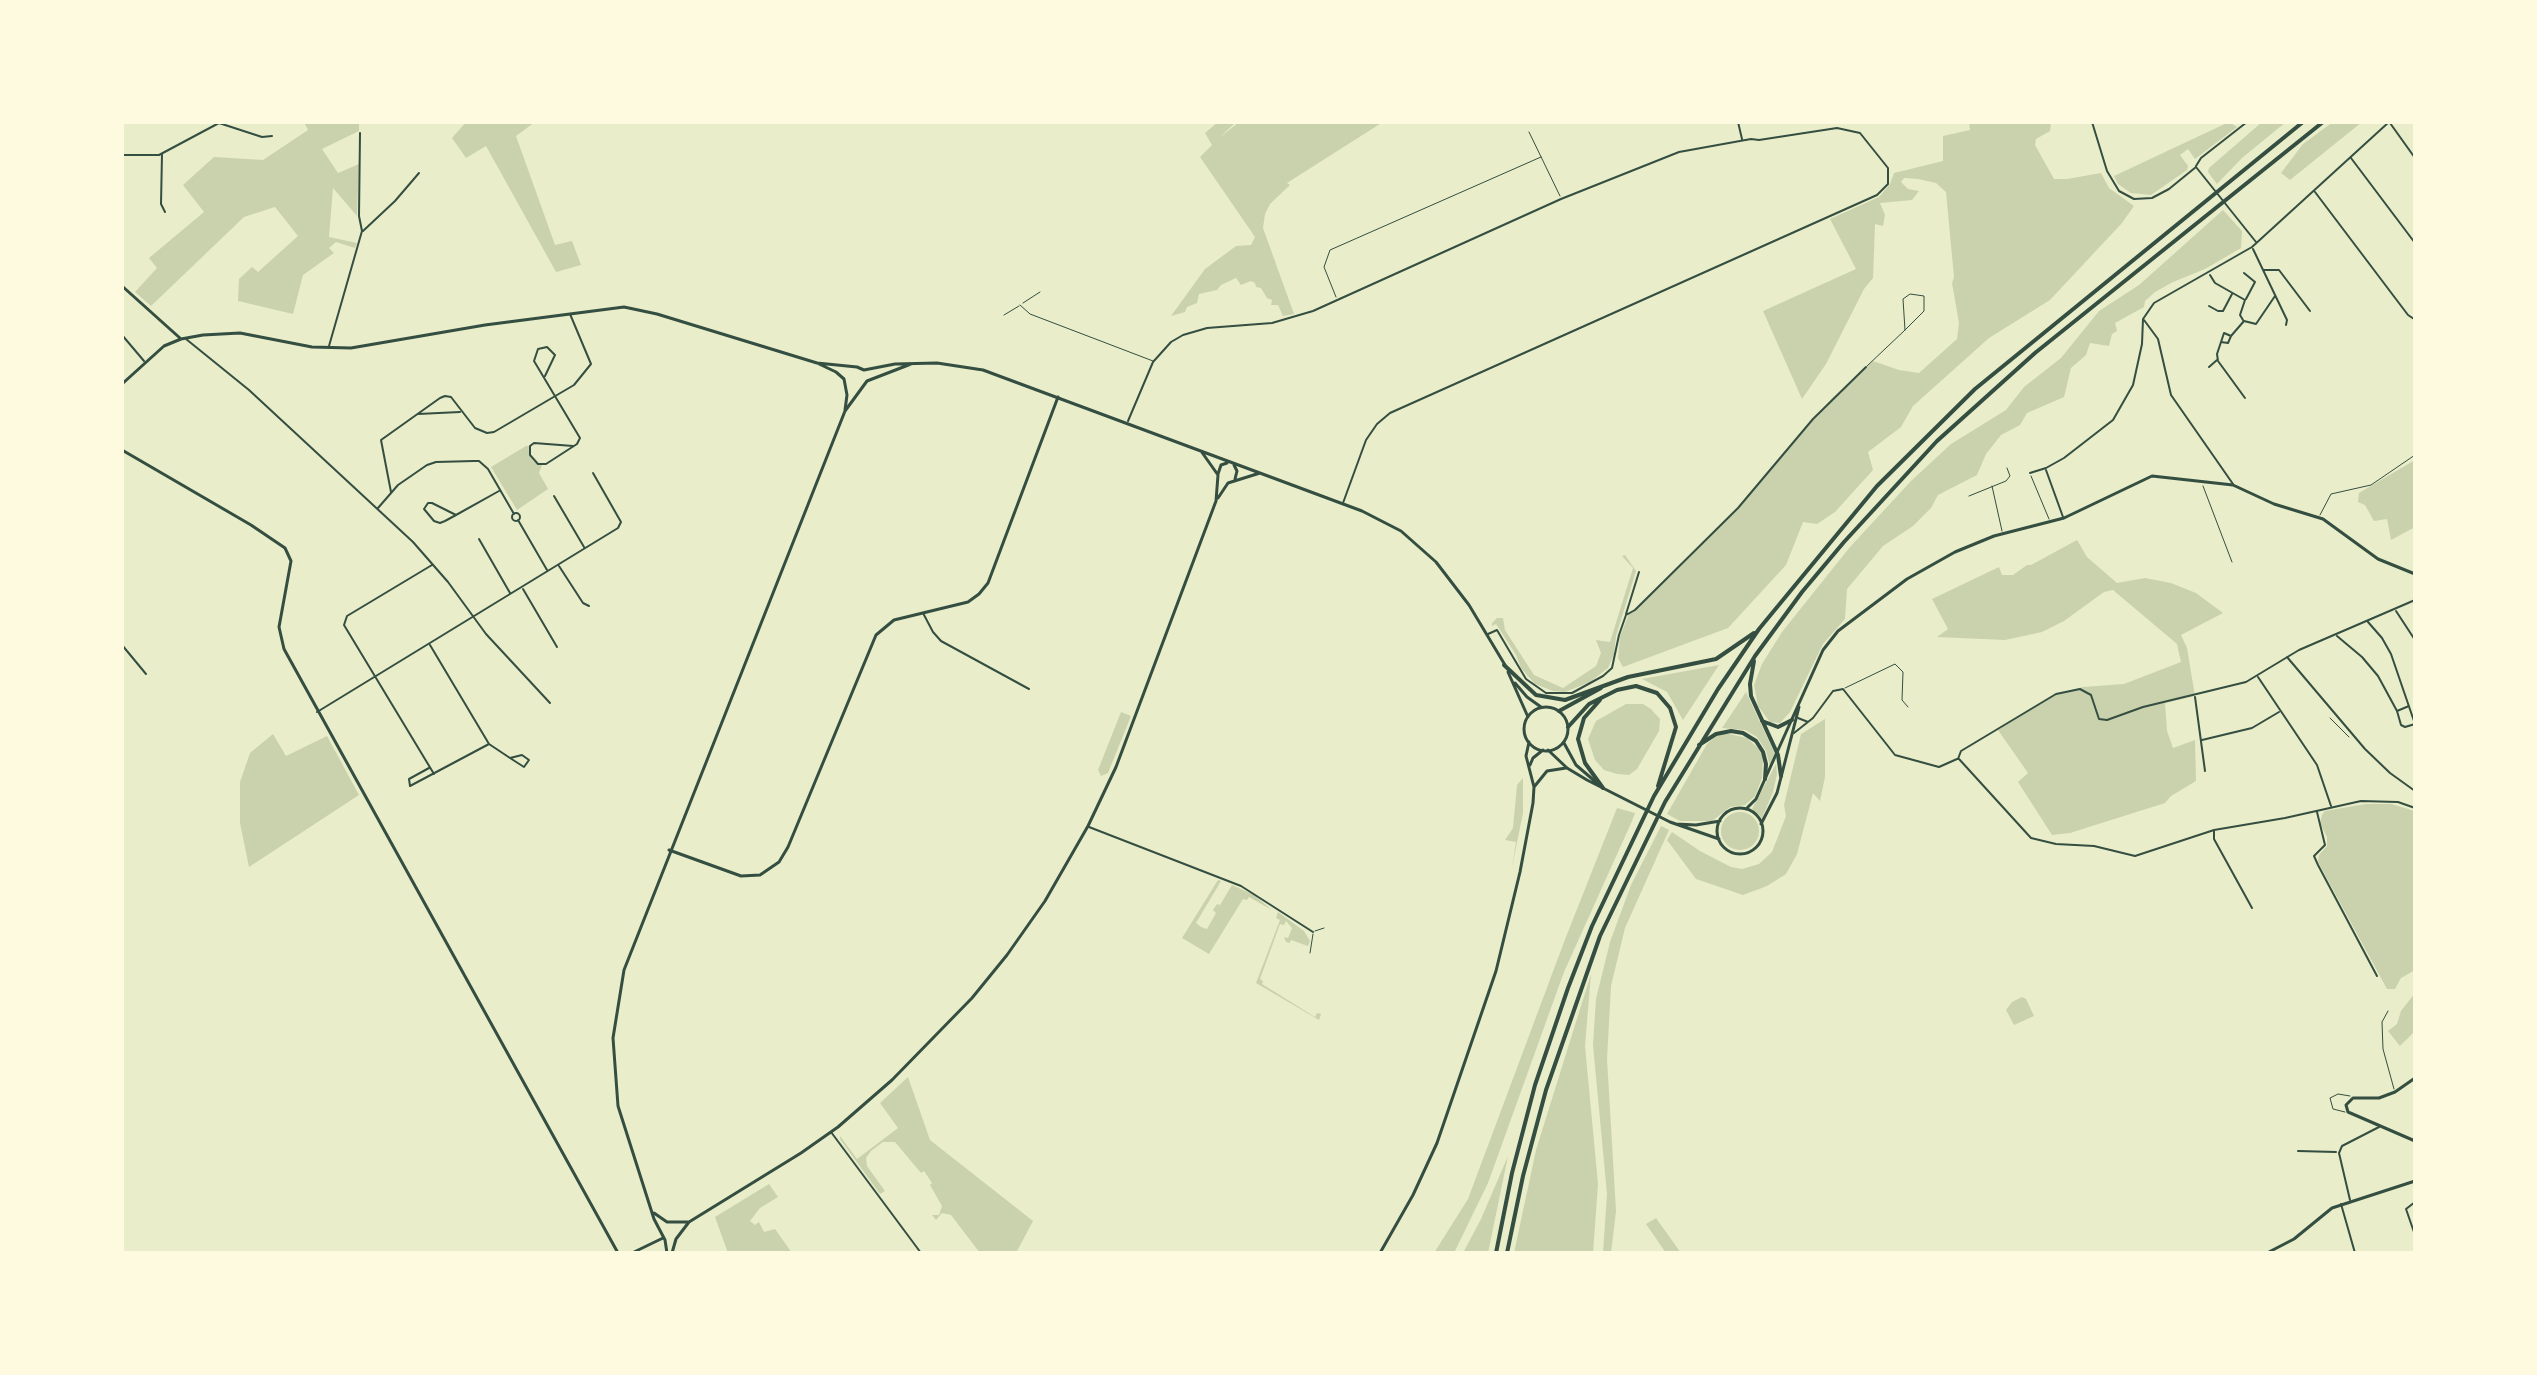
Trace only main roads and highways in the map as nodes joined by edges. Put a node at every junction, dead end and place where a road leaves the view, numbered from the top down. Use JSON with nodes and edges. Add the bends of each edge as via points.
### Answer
{"nodes":[{"id":1,"x":2303,"y":122,"type":"edge"},
{"id":2,"x":2323,"y":122,"type":"edge"},
{"id":3,"x":1759,"y":629,"type":"junction"},
{"id":4,"x":1755,"y":656,"type":"junction"},
{"id":5,"x":1504,"y":665,"type":"road end"},
{"id":6,"x":1606,"y":685,"type":"junction"},
{"id":7,"x":1606,"y":695,"type":"junction"},
{"id":8,"x":1559,"y":711,"type":"road end"},
{"id":9,"x":1795,"y":719,"type":"road end"},
{"id":10,"x":1761,"y":721,"type":"junction"},
{"id":11,"x":1568,"y":727,"type":"road end"},
{"id":12,"x":1697,"y":747,"type":"junction"},
{"id":13,"x":1781,"y":776,"type":"road end"},
{"id":14,"x":1765,"y":779,"type":"road end"},
{"id":15,"x":1603,"y":788,"type":"road end"},
{"id":16,"x":1654,"y":796,"type":"junction"},
{"id":17,"x":1496,"y":1253,"type":"edge"},
{"id":18,"x":1507,"y":1253,"type":"edge"}],
"edges":[{"from":1,"to":3,"type":"highway","via":[[2026,345],[1928,433],[1838,530]]},
{"from":2,"to":4,"type":"highway","via":[[2035,353],[1937,441],[1844,542]]},
{"from":3,"to":6,"type":"highway","via":[[1716,659]]},
{"from":3,"to":16,"type":"highway"},
{"from":4,"to":10,"type":"highway","via":[[1750,690]]},
{"from":4,"to":12,"type":"highway"},
{"from":5,"to":6,"type":"highway","via":[[1536,695],[1548,699],[1574,697]]},
{"from":6,"to":8,"type":"highway"},
{"from":7,"to":11,"type":"highway","via":[[1584,708]]},
{"from":7,"to":15,"type":"highway","via":[[1584,718],[1578,739],[1585,763]]},
{"from":7,"to":16,"type":"highway","via":[[1643,687],[1670,708],[1675,735]]},
{"from":9,"to":10,"type":"highway","via":[[1778,727]]},
{"from":10,"to":13,"type":"highway","via":[[1778,755]]},
{"from":12,"to":14,"type":"highway","via":[[1716,734],[1743,733],[1763,752]]},
{"from":12,"to":18,"type":"highway","via":[[1600,936],[1534,1133]]},
{"from":16,"to":17,"type":"highway","via":[[1592,926],[1559,1013],[1535,1085]]}]}
